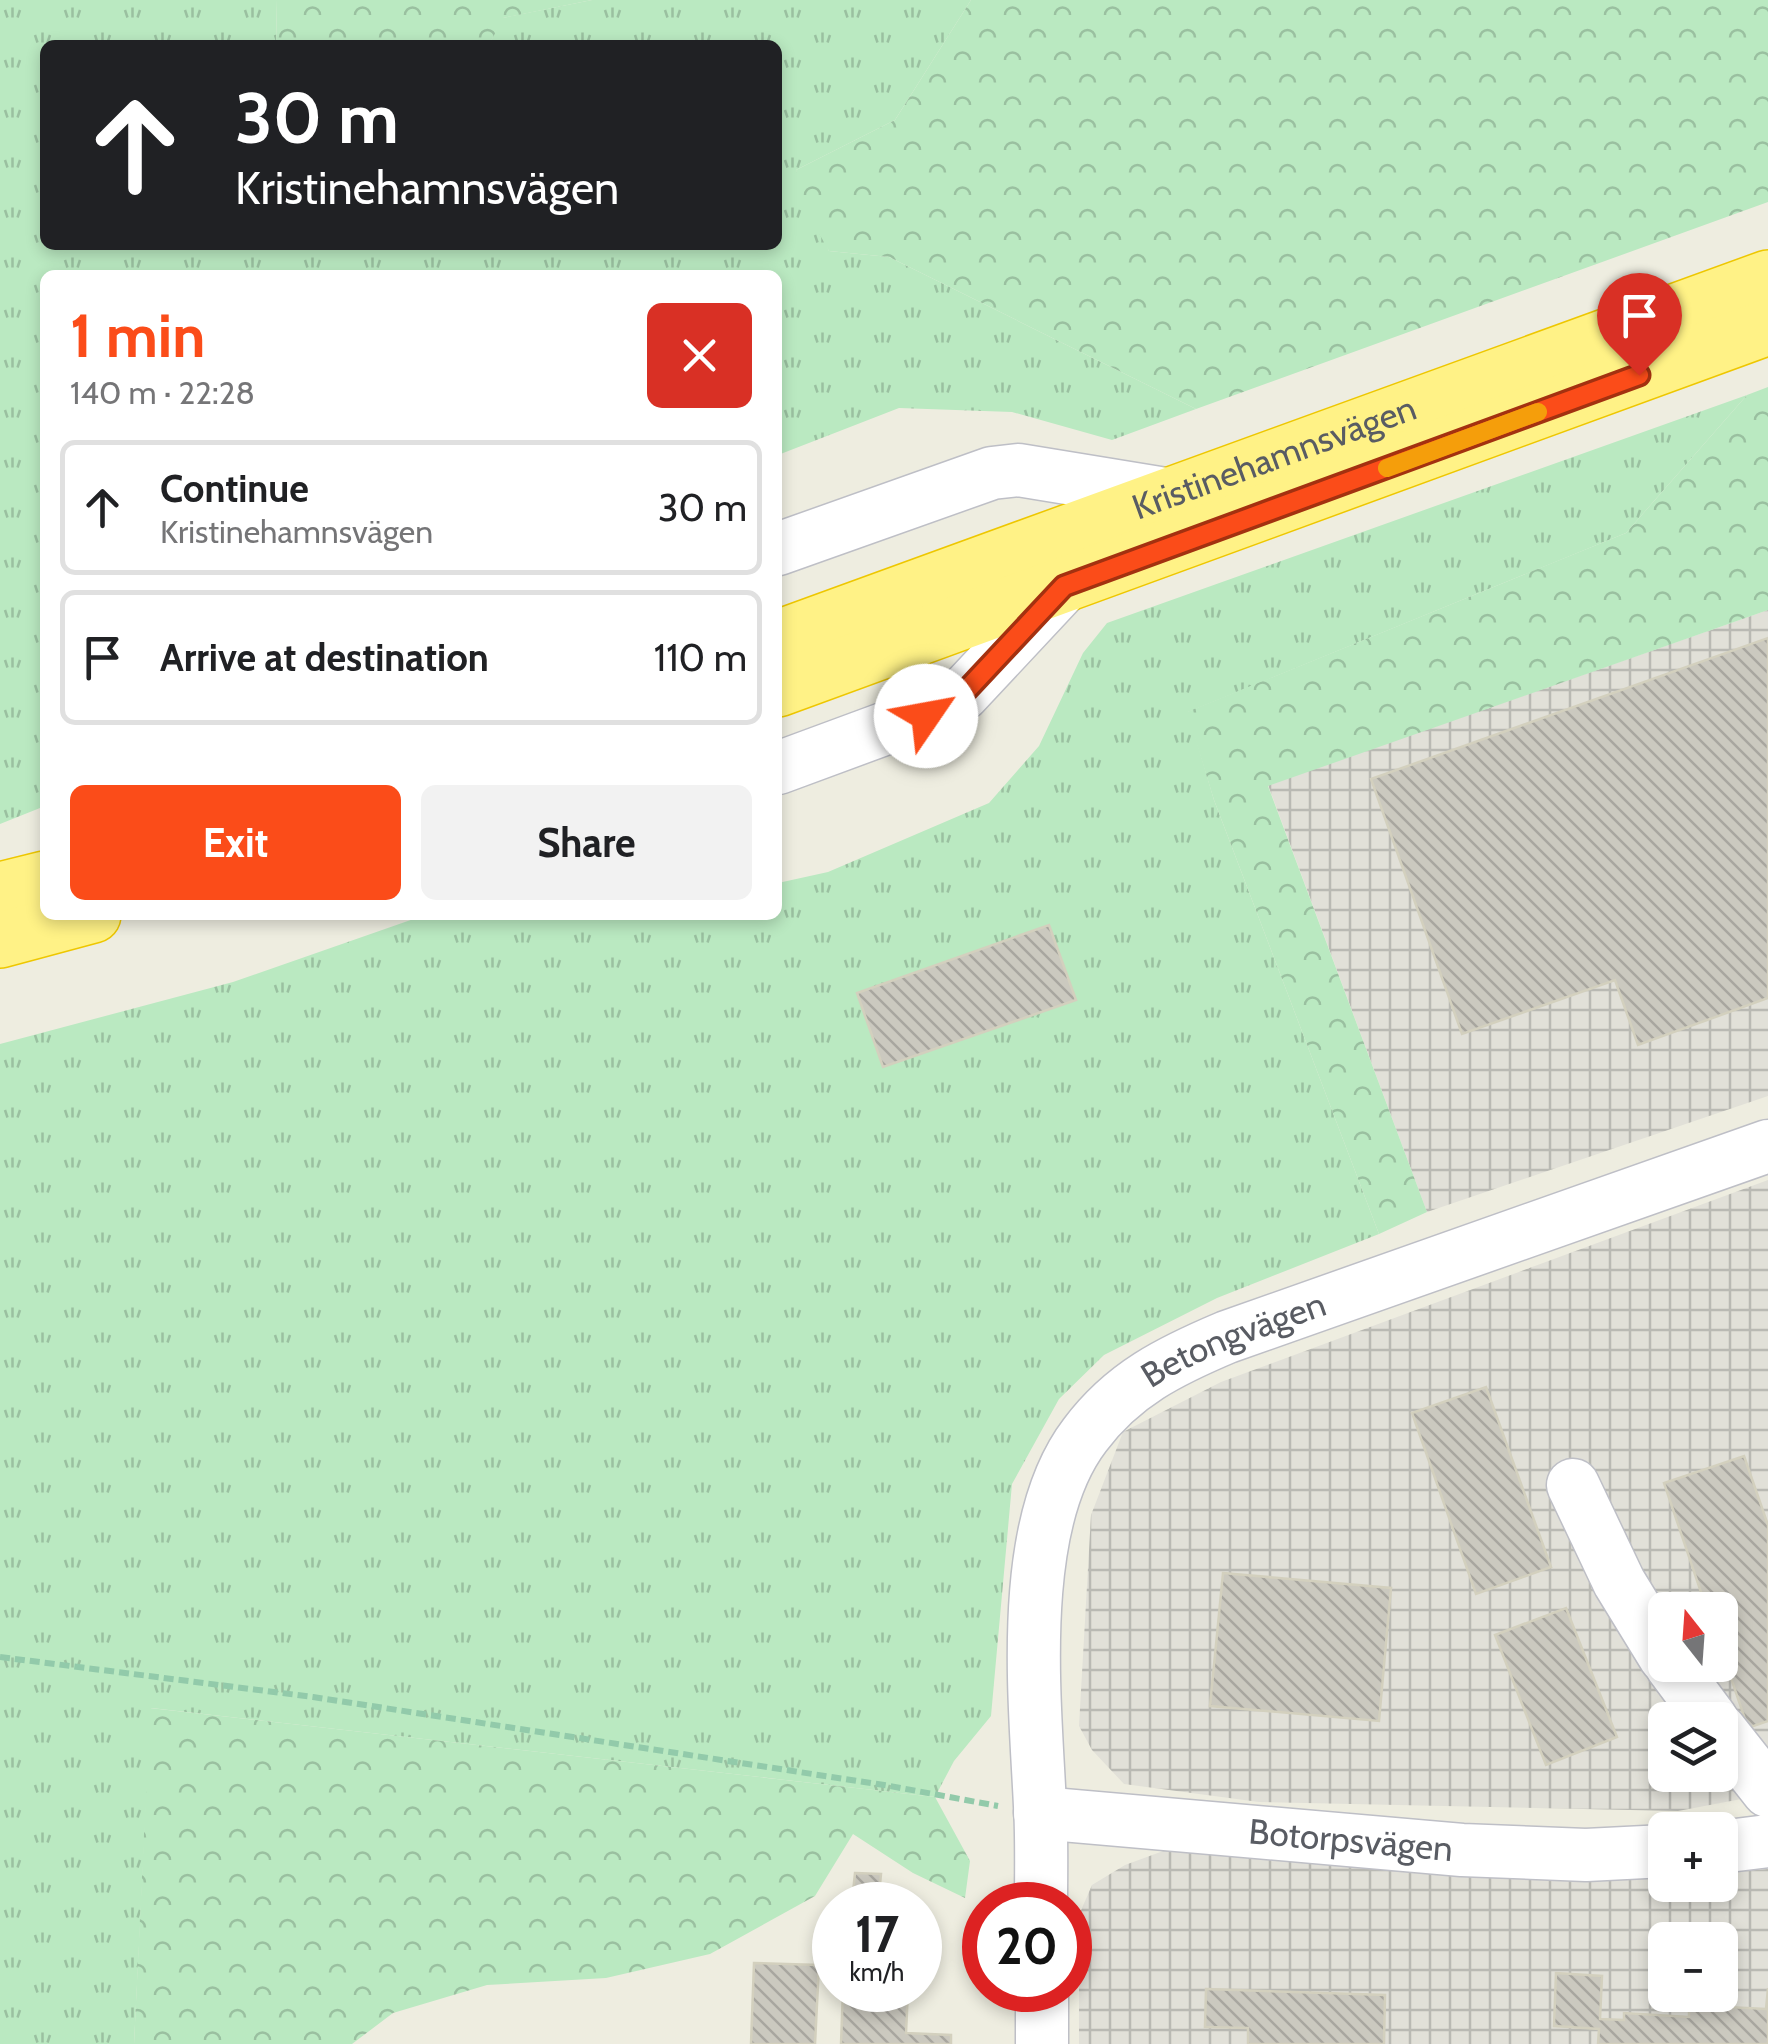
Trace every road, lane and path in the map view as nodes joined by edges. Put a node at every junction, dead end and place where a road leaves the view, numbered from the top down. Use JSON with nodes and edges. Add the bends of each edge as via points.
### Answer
{"nodes":[{"id":1,"x":1768,"y":278,"type":"edge"},
{"id":2,"x":1768,"y":327,"type":"edge"},
{"id":3,"x":1171,"y":495,"type":"junction"},
{"id":4,"x":782,"y":547,"type":"edge"},
{"id":5,"x":1064,"y":586,"type":"junction"},
{"id":6,"x":782,"y":637,"type":"edge"},
{"id":7,"x":782,"y":688,"type":"edge"},
{"id":8,"x":782,"y":767,"type":"edge"},
{"id":9,"x":40,"y":880,"type":"edge"},
{"id":10,"x":0,"y":890,"type":"edge"},
{"id":11,"x":75,"y":920,"type":"edge"},
{"id":12,"x":0,"y":940,"type":"edge"},
{"id":13,"x":1768,"y":1146,"type":"edge"},
{"id":14,"x":1573,"y":1485,"type":"dead end"},
{"id":15,"x":1648,"y":1629,"type":"edge"},
{"id":16,"x":0,"y":1657,"type":"edge"},
{"id":17,"x":1738,"y":1753,"type":"edge"},
{"id":18,"x":1768,"y":1791,"type":"edge"},
{"id":19,"x":1040,"y":1814,"type":"junction"},
{"id":20,"x":1768,"y":1842,"type":"edge"},
{"id":21,"x":1738,"y":1845,"type":"edge"},
{"id":22,"x":1648,"y":1851,"type":"edge"},
{"id":23,"x":1041,"y":1882,"type":"edge"},
{"id":24,"x":1042,"y":2012,"type":"edge"},
{"id":25,"x":1042,"y":2044,"type":"edge"}],
"edges":[{"from":1,"to":3,"type":"highway","name":"Kristinehamnsvägen"},
{"from":2,"to":5,"type":"highway","name":"Kristinehamnsvägen"},
{"from":3,"to":4,"type":"street","via":[[1018,470],[992,473]]},
{"from":3,"to":6,"type":"highway","name":"Kristinehamnsvägen"},
{"from":5,"to":7,"type":"highway","name":"Kristinehamnsvägen"},
{"from":5,"to":8,"type":"street","via":[[946,706]]},
{"from":9,"to":10,"type":"highway"},
{"from":11,"to":12,"type":"highway"},
{"from":13,"to":19,"type":"street","name":"Betongvägen","via":[[1227,1337],[1166,1362],[1122,1395],[1083,1437],[1056,1490],[1040,1553],[1034,1677]]},
{"from":14,"to":15,"type":"street"},
{"from":16,"to":19,"type":"path","via":[[332,1700]]},
{"from":17,"to":18,"type":"street"},
{"from":19,"to":22,"type":"street","name":"Botorpsvägen","via":[[1462,1850]]},
{"from":19,"to":23,"type":"street","name":"Betongvägen"},
{"from":20,"to":21,"type":"street"},
{"from":24,"to":25,"type":"street"}]}
